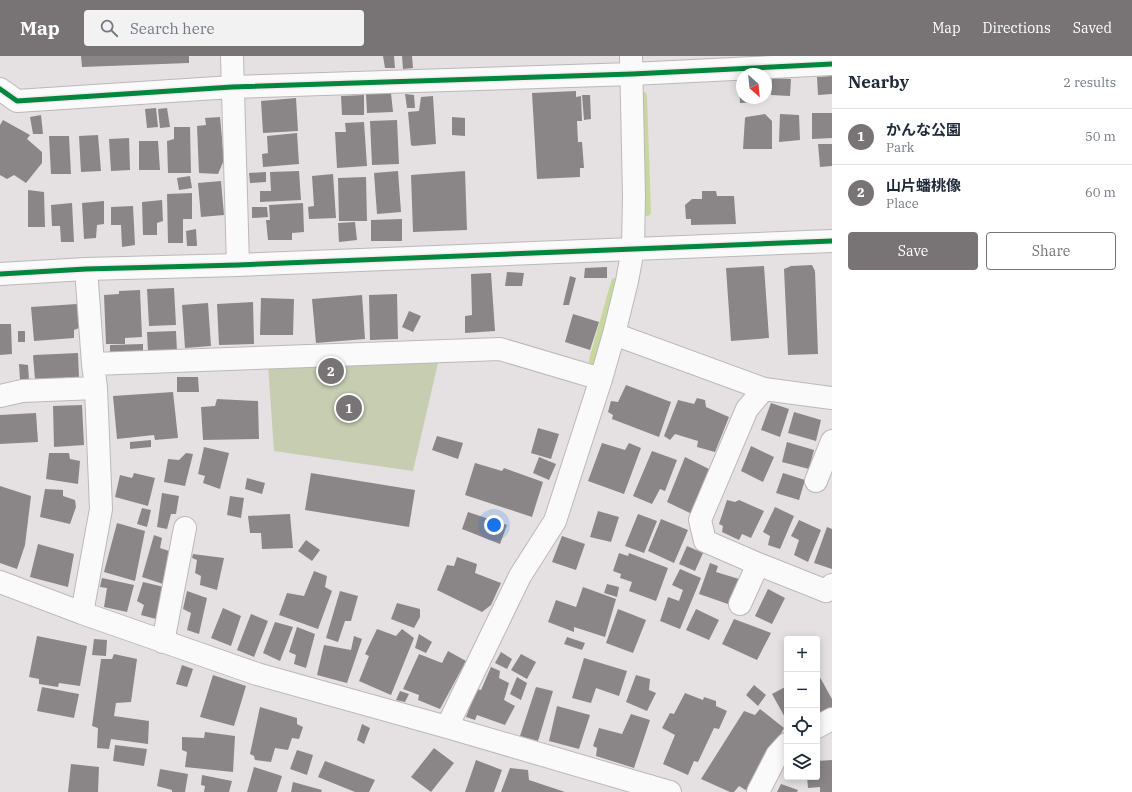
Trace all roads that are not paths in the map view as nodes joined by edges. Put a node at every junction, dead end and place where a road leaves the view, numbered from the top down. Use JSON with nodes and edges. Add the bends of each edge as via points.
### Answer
{"nodes":[{"id":1,"x":232,"y":56,"type":"edge"},
{"id":2,"x":832,"y":64,"type":"edge"},
{"id":3,"x":631,"y":65,"type":"edge"},
{"id":4,"x":232,"y":86,"type":"junction"},
{"id":5,"x":0,"y":90,"type":"edge"},
{"id":6,"x":832,"y":241,"type":"edge"},
{"id":7,"x":633,"y":249,"type":"junction"},
{"id":8,"x":238,"y":265,"type":"junction"},
{"id":9,"x":86,"y":270,"type":"junction"},
{"id":10,"x":0,"y":274,"type":"edge"},
{"id":11,"x":614,"y":334,"type":"junction"},
{"id":12,"x":93,"y":364,"type":"junction"},
{"id":13,"x":601,"y":379,"type":"junction"},
{"id":14,"x":96,"y":388,"type":"junction"},
{"id":15,"x":764,"y":389,"type":"junction"},
{"id":16,"x":0,"y":396,"type":"edge"},
{"id":17,"x":832,"y":398,"type":"edge"},
{"id":18,"x":832,"y":441,"type":"edge"},
{"id":19,"x":816,"y":481,"type":"dead end"},
{"id":20,"x":185,"y":528,"type":"dead end"},
{"id":21,"x":758,"y":564,"type":"junction"},
{"id":22,"x":0,"y":582,"type":"edge"},
{"id":23,"x":832,"y":585,"type":"edge"},
{"id":24,"x":740,"y":604,"type":"dead end"},
{"id":25,"x":82,"y":613,"type":"junction"},
{"id":26,"x":163,"y":642,"type":"junction"},
{"id":27,"x":832,"y":719,"type":"edge"},
{"id":28,"x":820,"y":725,"type":"edge"},
{"id":29,"x":447,"y":727,"type":"junction"},
{"id":30,"x":784,"y":747,"type":"edge"},
{"id":31,"x":647,"y":789,"type":"edge"},
{"id":32,"x":670,"y":792,"type":"edge"},
{"id":33,"x":758,"y":792,"type":"edge"}],
"edges":[{"from":1,"to":4,"type":"street"},
{"from":2,"to":3,"type":"street"},
{"from":3,"to":4,"type":"street"},
{"from":3,"to":7,"type":"street"},
{"from":4,"to":5,"type":"street","via":[[17,101]]},
{"from":4,"to":8,"type":"street"},
{"from":6,"to":7,"type":"street"},
{"from":7,"to":8,"type":"street"},
{"from":7,"to":11,"type":"street"},
{"from":8,"to":9,"type":"street"},
{"from":9,"to":10,"type":"street"},
{"from":9,"to":12,"type":"street"},
{"from":11,"to":13,"type":"street"},
{"from":11,"to":15,"type":"street"},
{"from":12,"to":13,"type":"street","via":[[500,349]]},
{"from":12,"to":14,"type":"street"},
{"from":13,"to":29,"type":"street","via":[[555,521],[520,576]]},
{"from":14,"to":16,"type":"street","via":[[22,391]]},
{"from":14,"to":25,"type":"street","via":[[101,509]]},
{"from":15,"to":17,"type":"street"},
{"from":15,"to":21,"type":"street","via":[[747,409],[700,520],[705,541]]},
{"from":18,"to":19,"type":"street"},
{"from":20,"to":26,"type":"street"},
{"from":21,"to":23,"type":"street","via":[[826,590]]},
{"from":21,"to":24,"type":"street"},
{"from":22,"to":25,"type":"street"},
{"from":25,"to":26,"type":"street"},
{"from":26,"to":29,"type":"street","via":[[257,674]]},
{"from":27,"to":28,"type":"street"},
{"from":29,"to":31,"type":"street"},
{"from":30,"to":33,"type":"street","via":[[777,755]]},
{"from":31,"to":32,"type":"street"}]}
